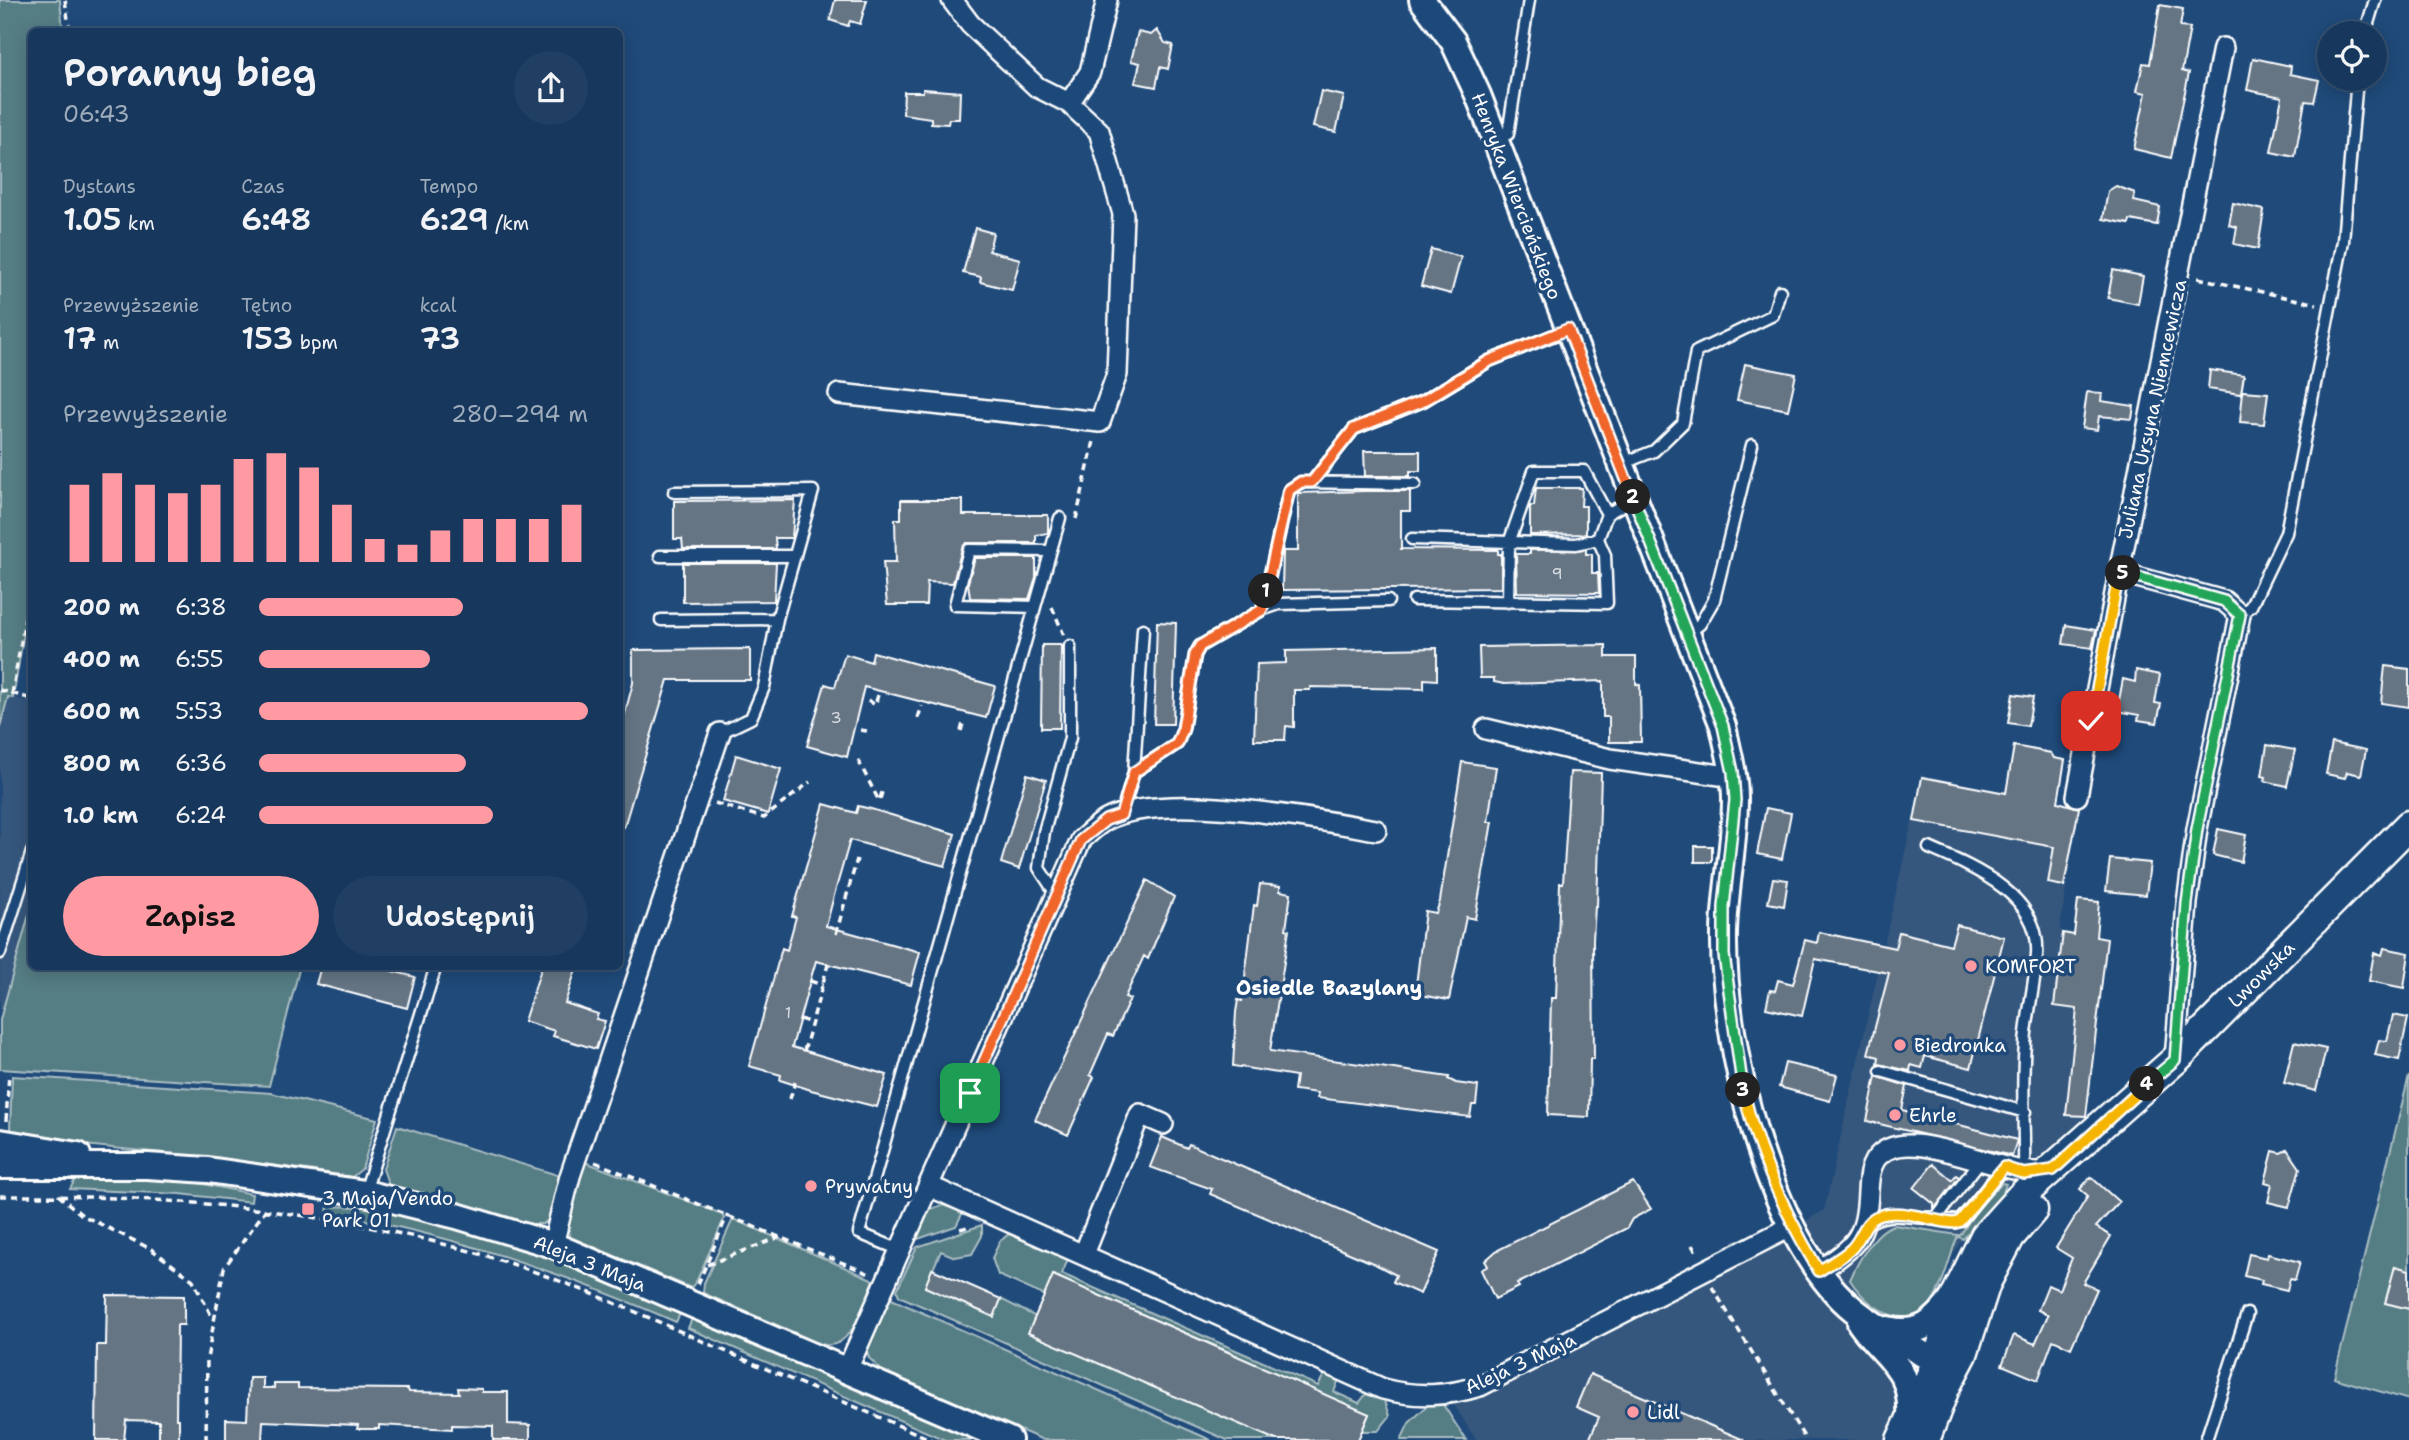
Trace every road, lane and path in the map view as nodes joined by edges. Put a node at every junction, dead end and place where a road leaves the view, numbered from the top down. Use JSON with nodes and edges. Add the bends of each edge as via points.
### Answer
{"nodes":[{"id":1,"x":65,"y":0,"type":"edge"},
{"id":2,"x":952,"y":0,"type":"edge"},
{"id":3,"x":1107,"y":0,"type":"edge"},
{"id":4,"x":1422,"y":0,"type":"edge"},
{"id":5,"x":1529,"y":0,"type":"edge"},
{"id":6,"x":2375,"y":0,"type":"edge"},
{"id":7,"x":2369,"y":21,"type":"edge"},
{"id":8,"x":69,"y":28,"type":"edge"},
{"id":9,"x":2223,"y":48,"type":"dead end"},
{"id":10,"x":2356,"y":91,"type":"edge"},
{"id":11,"x":1069,"y":103,"type":"junction"},
{"id":12,"x":1496,"y":139,"type":"junction"},
{"id":13,"x":2179,"y":275,"type":"junction"},
{"id":14,"x":1780,"y":291,"type":"dead end"},
{"id":15,"x":2329,"y":306,"type":"junction"},
{"id":16,"x":1568,"y":329,"type":"junction"},
{"id":17,"x":839,"y":394,"type":"dead end"},
{"id":18,"x":1752,"y":446,"type":"dead end"},
{"id":19,"x":1620,"y":464,"type":"junction"},
{"id":20,"x":1312,"y":482,"type":"junction"},
{"id":21,"x":1415,"y":484,"type":"dead end"},
{"id":22,"x":674,"y":492,"type":"dead end"},
{"id":23,"x":1634,"y":499,"type":"junction"},
{"id":24,"x":1607,"y":514,"type":"junction"},
{"id":25,"x":1060,"y":518,"type":"dead end"},
{"id":26,"x":1412,"y":539,"type":"dead end"},
{"id":27,"x":1598,"y":539,"type":"junction"},
{"id":28,"x":1509,"y":543,"type":"junction"},
{"id":29,"x":1051,"y":551,"type":"junction"},
{"id":30,"x":660,"y":556,"type":"dead end"},
{"id":31,"x":795,"y":556,"type":"junction"},
{"id":32,"x":2119,"y":572,"type":"junction"},
{"id":33,"x":1414,"y":600,"type":"dead end"},
{"id":34,"x":28,"y":601,"type":"edge"},
{"id":35,"x":1388,"y":601,"type":"dead end"},
{"id":36,"x":1508,"y":603,"type":"junction"},
{"id":37,"x":1035,"y":607,"type":"junction"},
{"id":38,"x":1262,"y":610,"type":"junction"},
{"id":39,"x":2240,"y":615,"type":"junction"},
{"id":40,"x":777,"y":619,"type":"junction"},
{"id":41,"x":661,"y":620,"type":"dead end"},
{"id":42,"x":1143,"y":629,"type":"dead end"},
{"id":43,"x":1687,"y":635,"type":"junction"},
{"id":44,"x":1070,"y":646,"type":"dead end"},
{"id":45,"x":0,"y":690,"type":"edge"},
{"id":46,"x":12,"y":694,"type":"junction"},
{"id":47,"x":878,"y":695,"type":"dead end"},
{"id":48,"x":28,"y":698,"type":"edge"},
{"id":49,"x":869,"y":700,"type":"dead end"},
{"id":50,"x":922,"y":706,"type":"dead end"},
{"id":51,"x":918,"y":718,"type":"dead end"},
{"id":52,"x":964,"y":720,"type":"dead end"},
{"id":53,"x":1486,"y":729,"type":"dead end"},
{"id":54,"x":860,"y":730,"type":"dead end"},
{"id":55,"x":961,"y":731,"type":"dead end"},
{"id":56,"x":867,"y":732,"type":"dead end"},
{"id":57,"x":720,"y":733,"type":"joint"},
{"id":58,"x":858,"y":760,"type":"dead end"},
{"id":59,"x":1134,"y":772,"type":"junction"},
{"id":60,"x":1733,"y":772,"type":"junction"},
{"id":61,"x":810,"y":782,"type":"dead end"},
{"id":62,"x":883,"y":789,"type":"dead end"},
{"id":63,"x":2077,"y":796,"type":"dead end"},
{"id":64,"x":698,"y":798,"type":"junction"},
{"id":65,"x":1121,"y":815,"type":"junction"},
{"id":66,"x":2409,"y":825,"type":"edge"},
{"id":67,"x":1376,"y":830,"type":"dead end"},
{"id":68,"x":1929,"y":849,"type":"dead end"},
{"id":69,"x":857,"y":859,"type":"dead end"},
{"id":70,"x":28,"y":865,"type":"edge"},
{"id":71,"x":1057,"y":895,"type":"junction"},
{"id":72,"x":836,"y":934,"type":"dead end"},
{"id":73,"x":0,"y":953,"type":"edge"},
{"id":74,"x":829,"y":961,"type":"dead end"},
{"id":75,"x":435,"y":970,"type":"edge"},
{"id":76,"x":810,"y":981,"type":"dead end"},
{"id":77,"x":822,"y":985,"type":"junction"},
{"id":78,"x":800,"y":1019,"type":"dead end"},
{"id":79,"x":811,"y":1023,"type":"junction"},
{"id":80,"x":804,"y":1051,"type":"dead end"},
{"id":81,"x":2175,"y":1060,"type":"junction"},
{"id":82,"x":1881,"y":1071,"type":"dead end"},
{"id":83,"x":9,"y":1073,"type":"dead end"},
{"id":84,"x":795,"y":1082,"type":"dead end"},
{"id":85,"x":790,"y":1099,"type":"dead end"},
{"id":86,"x":2025,"y":1112,"type":"junction"},
{"id":87,"x":2109,"y":1119,"type":"junction"},
{"id":88,"x":1163,"y":1124,"type":"dead end"},
{"id":89,"x":3,"y":1136,"type":"edge"},
{"id":90,"x":578,"y":1156,"type":"junction"},
{"id":91,"x":1981,"y":1160,"type":"junction"},
{"id":92,"x":0,"y":1166,"type":"edge"},
{"id":93,"x":148,"y":1166,"type":"junction"},
{"id":94,"x":2004,"y":1167,"type":"junction"},
{"id":95,"x":2024,"y":1184,"type":"junction"},
{"id":96,"x":929,"y":1186,"type":"junction"},
{"id":97,"x":365,"y":1193,"type":"junction"},
{"id":98,"x":58,"y":1195,"type":"junction"},
{"id":99,"x":0,"y":1196,"type":"edge"},
{"id":100,"x":266,"y":1209,"type":"junction"},
{"id":101,"x":728,"y":1214,"type":"junction"},
{"id":102,"x":1926,"y":1219,"type":"junction"},
{"id":103,"x":1792,"y":1226,"type":"junction"},
{"id":104,"x":1866,"y":1226,"type":"junction"},
{"id":105,"x":782,"y":1237,"type":"junction"},
{"id":106,"x":2010,"y":1237,"type":"junction"},
{"id":107,"x":552,"y":1245,"type":"junction"},
{"id":108,"x":1692,"y":1245,"type":"dead end"},
{"id":109,"x":900,"y":1250,"type":"junction"},
{"id":110,"x":1084,"y":1254,"type":"junction"},
{"id":111,"x":707,"y":1265,"type":"junction"},
{"id":112,"x":1704,"y":1271,"type":"junction"},
{"id":113,"x":1819,"y":1271,"type":"junction"},
{"id":114,"x":875,"y":1276,"type":"dead end"},
{"id":115,"x":696,"y":1290,"type":"dead end"},
{"id":116,"x":1956,"y":1295,"type":"junction"},
{"id":117,"x":1854,"y":1310,"type":"junction"},
{"id":118,"x":2247,"y":1314,"type":"dead end"},
{"id":119,"x":214,"y":1321,"type":"junction"},
{"id":120,"x":1879,"y":1326,"type":"junction"},
{"id":121,"x":1891,"y":1357,"type":"junction"},
{"id":122,"x":847,"y":1370,"type":"junction"},
{"id":123,"x":1941,"y":1376,"type":"junction"},
{"id":124,"x":1912,"y":1434,"type":"edge"},
{"id":125,"x":206,"y":1440,"type":"edge"},
{"id":126,"x":932,"y":1440,"type":"edge"},
{"id":127,"x":1009,"y":1440,"type":"edge"},
{"id":128,"x":1806,"y":1440,"type":"edge"},
{"id":129,"x":2206,"y":1440,"type":"edge"}],
"edges":[{"from":1,"to":8,"type":"path"},
{"from":2,"to":11,"type":"street","via":[[970,24],[1037,87]]},
{"from":3,"to":11,"type":"street","via":[[1090,72]]},
{"from":4,"to":12,"type":"street","name":"Henryka Wiercieńskiego","via":[[1453,41]]},
{"from":5,"to":12,"type":"lane","via":[[1508,134]]},
{"from":6,"to":7,"type":"lane"},
{"from":9,"to":13,"type":"street","name":"Juliana Ursyna Niemcewicza"},
{"from":10,"to":15,"type":"lane","via":[[2343,241]]},
{"from":11,"to":17,"type":"street","via":[[1099,131],[1123,214],[1117,374],[1100,422]]},
{"from":12,"to":16,"type":"street","name":"Henryka Wiercieńskiego"},
{"from":13,"to":15,"type":"path"},
{"from":13,"to":32,"type":"street","name":"Juliana Ursyna Niemcewicza"},
{"from":14,"to":19,"type":"lane","via":[[1773,315],[1696,352],[1683,424],[1654,451]]},
{"from":15,"to":39,"type":"lane","via":[[2286,533],[2251,606]]},
{"from":16,"to":19,"type":"street","name":"Henryka Wiercieńskiego"},
{"from":16,"to":20,"type":"lane","via":[[1489,361],[1423,401],[1354,429]]},
{"from":18,"to":43,"type":"lane","via":[[1714,600],[1700,624]]},
{"from":19,"to":23,"type":"street","name":"Henryka Wiercieńskiego"},
{"from":20,"to":21,"type":"lane"},
{"from":20,"to":38,"type":"lane","via":[[1301,482],[1289,490]]},
{"from":22,"to":31,"type":"lane","via":[[813,491]]},
{"from":23,"to":24,"type":"lane"},
{"from":23,"to":43,"type":"street","name":"Henryka Wiercieńskiego"},
{"from":24,"to":27,"type":"lane"},
{"from":24,"to":28,"type":"lane","via":[[1584,471],[1534,471]]},
{"from":25,"to":29,"type":"lane"},
{"from":26,"to":28,"type":"lane"},
{"from":27,"to":28,"type":"lane","via":[[1576,544]]},
{"from":27,"to":36,"type":"lane","via":[[1605,555],[1607,603]]},
{"from":28,"to":36,"type":"lane"},
{"from":29,"to":37,"type":"lane"},
{"from":29,"to":37,"type":"lane","via":[[969,550],[955,606]]},
{"from":30,"to":31,"type":"lane"},
{"from":31,"to":40,"type":"lane"},
{"from":32,"to":39,"type":"street","via":[[2224,601]]},
{"from":32,"to":63,"type":"street","name":"Juliana Ursyna Niemcewicza"},
{"from":33,"to":36,"type":"lane"},
{"from":34,"to":46,"type":"path"},
{"from":35,"to":38,"type":"lane","via":[[1279,604]]},
{"from":37,"to":109,"type":"lane","via":[[859,1233]]},
{"from":38,"to":59,"type":"lane","via":[[1200,646],[1177,744]]},
{"from":39,"to":81,"type":"street","via":[[2197,829]]},
{"from":40,"to":41,"type":"lane"},
{"from":40,"to":57,"type":"lane","via":[[764,687],[751,718]]},
{"from":42,"to":59,"type":"lane"},
{"from":43,"to":60,"type":"street","name":"Henryka Wiercieńskiego","via":[[1723,726]]},
{"from":44,"to":71,"type":"lane","via":[[1070,738],[1039,868]]},
{"from":45,"to":46,"type":"path"},
{"from":46,"to":48,"type":"path"},
{"from":47,"to":49,"type":"path","via":[[875,705]]},
{"from":50,"to":51,"type":"path"},
{"from":52,"to":55,"type":"path"},
{"from":53,"to":60,"type":"street","via":[[1610,759],[1720,775]]},
{"from":54,"to":56,"type":"path"},
{"from":57,"to":64,"type":"street"},
{"from":58,"to":62,"type":"path","via":[[879,801]]},
{"from":59,"to":65,"type":"lane"},
{"from":60,"to":103,"type":"street","name":"Henryka Wiercieńskiego","via":[[1724,918],[1727,982],[1748,1110]]},
{"from":61,"to":64,"type":"path","via":[[764,818]]},
{"from":64,"to":90,"type":"street"},
{"from":65,"to":67,"type":"street","via":[[1182,804]]},
{"from":65,"to":71,"type":"street","via":[[1106,820],[1081,840]]},
{"from":66,"to":81,"type":"main road","name":"Lwowska"},
{"from":68,"to":86,"type":"lane","via":[[2005,888],[2032,924],[2037,952],[2024,1049]]},
{"from":69,"to":72,"type":"path"},
{"from":70,"to":73,"type":"lane"},
{"from":71,"to":96,"type":"street"},
{"from":74,"to":77,"type":"path"},
{"from":75,"to":97,"type":"lane"},
{"from":76,"to":77,"type":"path"},
{"from":77,"to":79,"type":"path"},
{"from":78,"to":79,"type":"path"},
{"from":79,"to":80,"type":"path"},
{"from":81,"to":87,"type":"main road","name":"Lwowska"},
{"from":82,"to":86,"type":"lane"},
{"from":83,"to":89,"type":"path"},
{"from":84,"to":85,"type":"path"},
{"from":86,"to":95,"type":"lane"},
{"from":87,"to":95,"type":"main road","name":"Lwowska","via":[[2053,1170]]},
{"from":87,"to":106,"type":"main road","name":"Lwowska"},
{"from":88,"to":110,"type":"street","via":[[1140,1114]]},
{"from":89,"to":93,"type":"street","name":"Aleja 3 Maja"},
{"from":90,"to":101,"type":"path"},
{"from":90,"to":107,"type":"street"},
{"from":91,"to":94,"type":"street"},
{"from":91,"to":102,"type":"lane","via":[[1937,1217]]},
{"from":91,"to":104,"type":"street","via":[[1920,1145],[1902,1143],[1887,1149],[1869,1171]]},
{"from":92,"to":93,"type":"street","name":"Aleja 3 Maja"},
{"from":93,"to":97,"type":"street","name":"Aleja 3 Maja","via":[[268,1177]]},
{"from":94,"to":95,"type":"street"},
{"from":94,"to":102,"type":"lane","via":[[1960,1221]]},
{"from":95,"to":106,"type":"street","name":"Lwowska"},
{"from":95,"to":116,"type":"main road","name":"Lwowska","via":[[1985,1236]]},
{"from":96,"to":109,"type":"street"},
{"from":96,"to":110,"type":"street","name":"Aleja 3 Maja"},
{"from":97,"to":107,"type":"street","name":"Aleja 3 Maja"},
{"from":98,"to":99,"type":"path"},
{"from":98,"to":100,"type":"path","via":[[176,1199]]},
{"from":98,"to":119,"type":"path","via":[[82,1215],[151,1249],[193,1280]]},
{"from":100,"to":119,"type":"path","via":[[224,1268]]},
{"from":100,"to":126,"type":"path","via":[[379,1228],[540,1274]]},
{"from":101,"to":105,"type":"path"},
{"from":101,"to":111,"type":"path"},
{"from":102,"to":104,"type":"lane","via":[[1889,1214]]},
{"from":103,"to":112,"type":"street","name":"Aleja 3 Maja"},
{"from":103,"to":113,"type":"street","name":"Henryka Wiercieńskiego"},
{"from":104,"to":113,"type":"street","via":[[1850,1250]]},
{"from":105,"to":111,"type":"path"},
{"from":105,"to":114,"type":"path"},
{"from":106,"to":123,"type":"main road","name":"Lwowska","via":[[1986,1283],[1972,1330]]},
{"from":107,"to":122,"type":"street","name":"Aleja 3 Maja"},
{"from":108,"to":112,"type":"path"},
{"from":109,"to":122,"type":"street"},
{"from":110,"to":112,"type":"street","name":"Aleja 3 Maja","via":[[1383,1389],[1422,1395],[1480,1386]]},
{"from":111,"to":115,"type":"path"},
{"from":112,"to":128,"type":"path"},
{"from":113,"to":117,"type":"street","name":"Henryka Wiercieńskiego"},
{"from":116,"to":120,"type":"street","name":"Lwowska","via":[[1940,1317],[1920,1329],[1905,1332]]},
{"from":116,"to":123,"type":"main road","name":"Lwowska"},
{"from":117,"to":120,"type":"street","name":"Henryka Wiercieńskiego"},
{"from":117,"to":121,"type":"street","name":"Henryka Wiercieńskiego","via":[[1862,1326]]},
{"from":118,"to":129,"type":"lane"},
{"from":119,"to":125,"type":"path","via":[[206,1359]]},
{"from":120,"to":123,"type":"street","name":"Henryka Wiercieńskiego"},
{"from":121,"to":123,"type":"street","name":"Henryka Wiercieńskiego"},
{"from":121,"to":124,"type":"street","name":"Henryka Wiercieńskiego","via":[[1909,1386]]},
{"from":122,"to":127,"type":"street","name":"Aleja 3 Maja"},
{"from":123,"to":124,"type":"main road","name":"Lwowska"}]}
